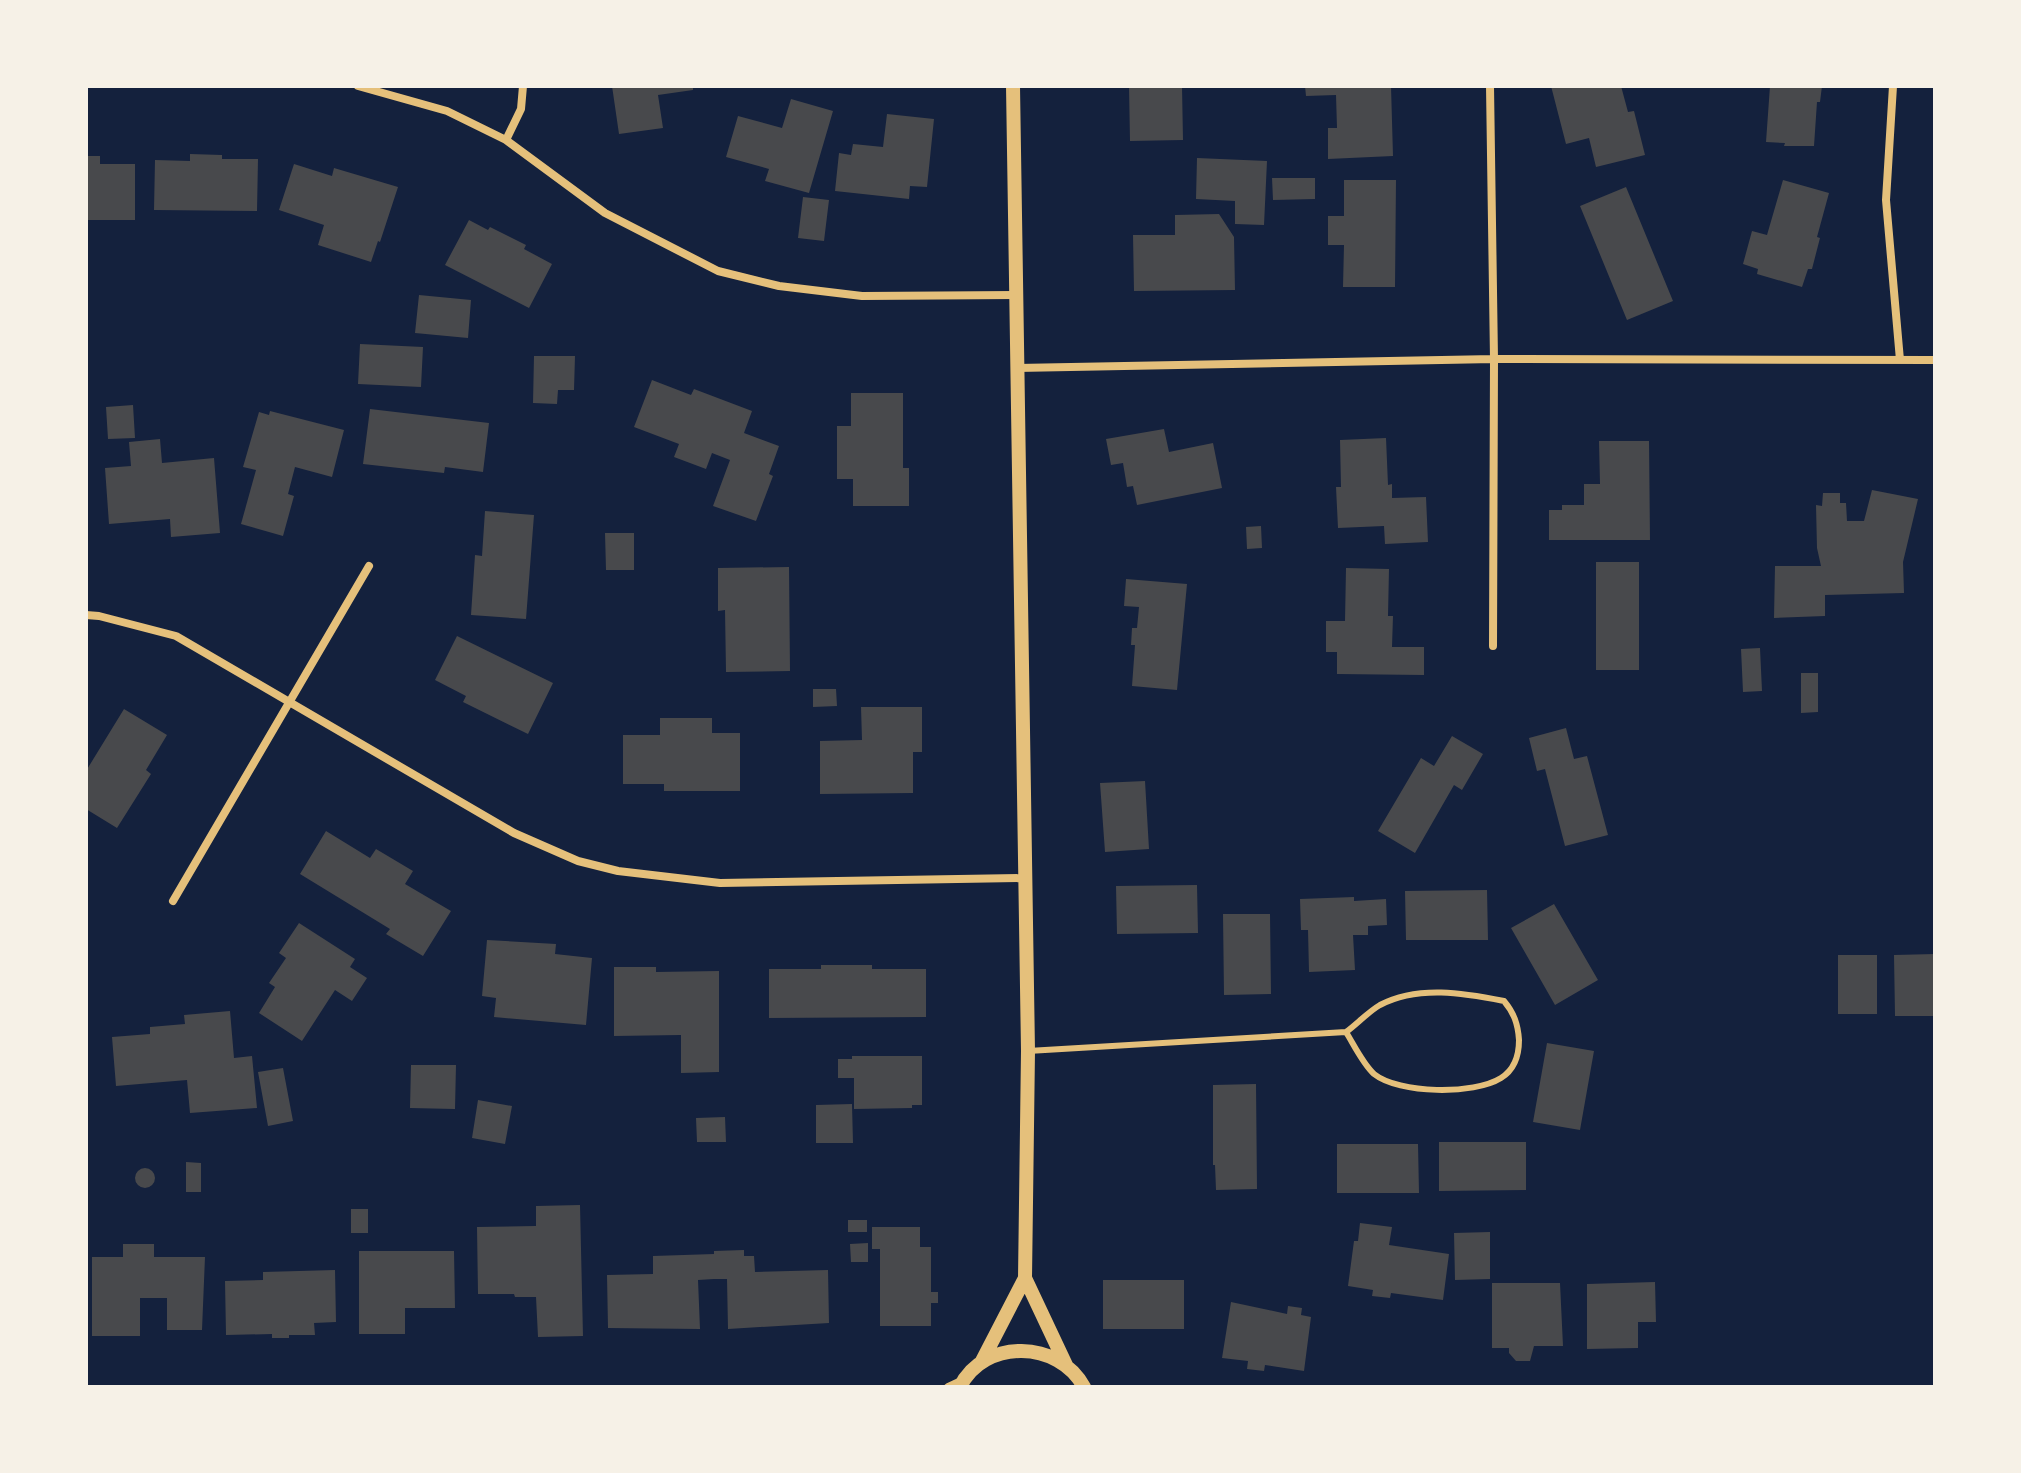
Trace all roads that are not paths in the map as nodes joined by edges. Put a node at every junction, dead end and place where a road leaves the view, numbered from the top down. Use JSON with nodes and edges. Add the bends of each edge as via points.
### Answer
{"nodes":[{"id":1,"x":358,"y":86,"type":"edge"},
{"id":2,"x":523,"y":86,"type":"edge"},
{"id":3,"x":1013,"y":86,"type":"edge"},
{"id":4,"x":1490,"y":86,"type":"edge"},
{"id":5,"x":1893,"y":86,"type":"edge"},
{"id":6,"x":506,"y":140,"type":"junction"},
{"id":7,"x":1016,"y":295,"type":"junction"},
{"id":8,"x":1494,"y":359,"type":"junction"},
{"id":9,"x":1900,"y":360,"type":"junction"},
{"id":10,"x":1935,"y":360,"type":"edge"},
{"id":11,"x":1017,"y":368,"type":"junction"},
{"id":12,"x":369,"y":566,"type":"dead end"},
{"id":13,"x":86,"y":615,"type":"edge"},
{"id":14,"x":1493,"y":646,"type":"dead end"},
{"id":15,"x":290,"y":704,"type":"junction"},
{"id":16,"x":1025,"y":878,"type":"junction"},
{"id":17,"x":173,"y":901,"type":"dead end"},
{"id":18,"x":1346,"y":1032,"type":"junction"},
{"id":19,"x":1028,"y":1051,"type":"junction"},
{"id":20,"x":1025,"y":1278,"type":"junction"},
{"id":21,"x":981,"y":1363,"type":"junction"},
{"id":22,"x":1066,"y":1365,"type":"junction"},
{"id":23,"x":962,"y":1383,"type":"edge"},
{"id":24,"x":1085,"y":1385,"type":"edge"},
{"id":25,"x":948,"y":1387,"type":"edge"}],
"edges":[{"from":1,"to":6,"type":"street","via":[[447,111]]},
{"from":2,"to":6,"type":"street","via":[[521,109]]},
{"from":3,"to":7,"type":"street"},
{"from":4,"to":8,"type":"street"},
{"from":5,"to":9,"type":"street","via":[[1886,200]]},
{"from":6,"to":7,"type":"street","via":[[605,213],[718,271],[779,286],[862,296]]},
{"from":7,"to":11,"type":"street"},
{"from":8,"to":9,"type":"street"},
{"from":8,"to":11,"type":"street"},
{"from":8,"to":14,"type":"street"},
{"from":9,"to":10,"type":"street"},
{"from":11,"to":16,"type":"street"},
{"from":12,"to":15,"type":"street"},
{"from":13,"to":15,"type":"street","via":[[176,636]]},
{"from":15,"to":16,"type":"street","via":[[514,833],[578,861],[618,871],[720,883]]},
{"from":15,"to":17,"type":"street"},
{"from":16,"to":19,"type":"street"},
{"from":18,"to":18,"type":"lane","via":[[1380,1005],[1410,994],[1443,993],[1504,1001],[1514,1013],[1519,1044],[1516,1062],[1502,1078],[1435,1090],[1399,1086],[1374,1074]]},
{"from":18,"to":19,"type":"lane"},
{"from":19,"to":20,"type":"street"},
{"from":20,"to":21,"type":"street"},
{"from":20,"to":22,"type":"street"},
{"from":21,"to":22,"type":"street","via":[[1024,1349]]},
{"from":21,"to":23,"type":"street"},
{"from":22,"to":24,"type":"street"},
{"from":23,"to":25,"type":"street"}]}
